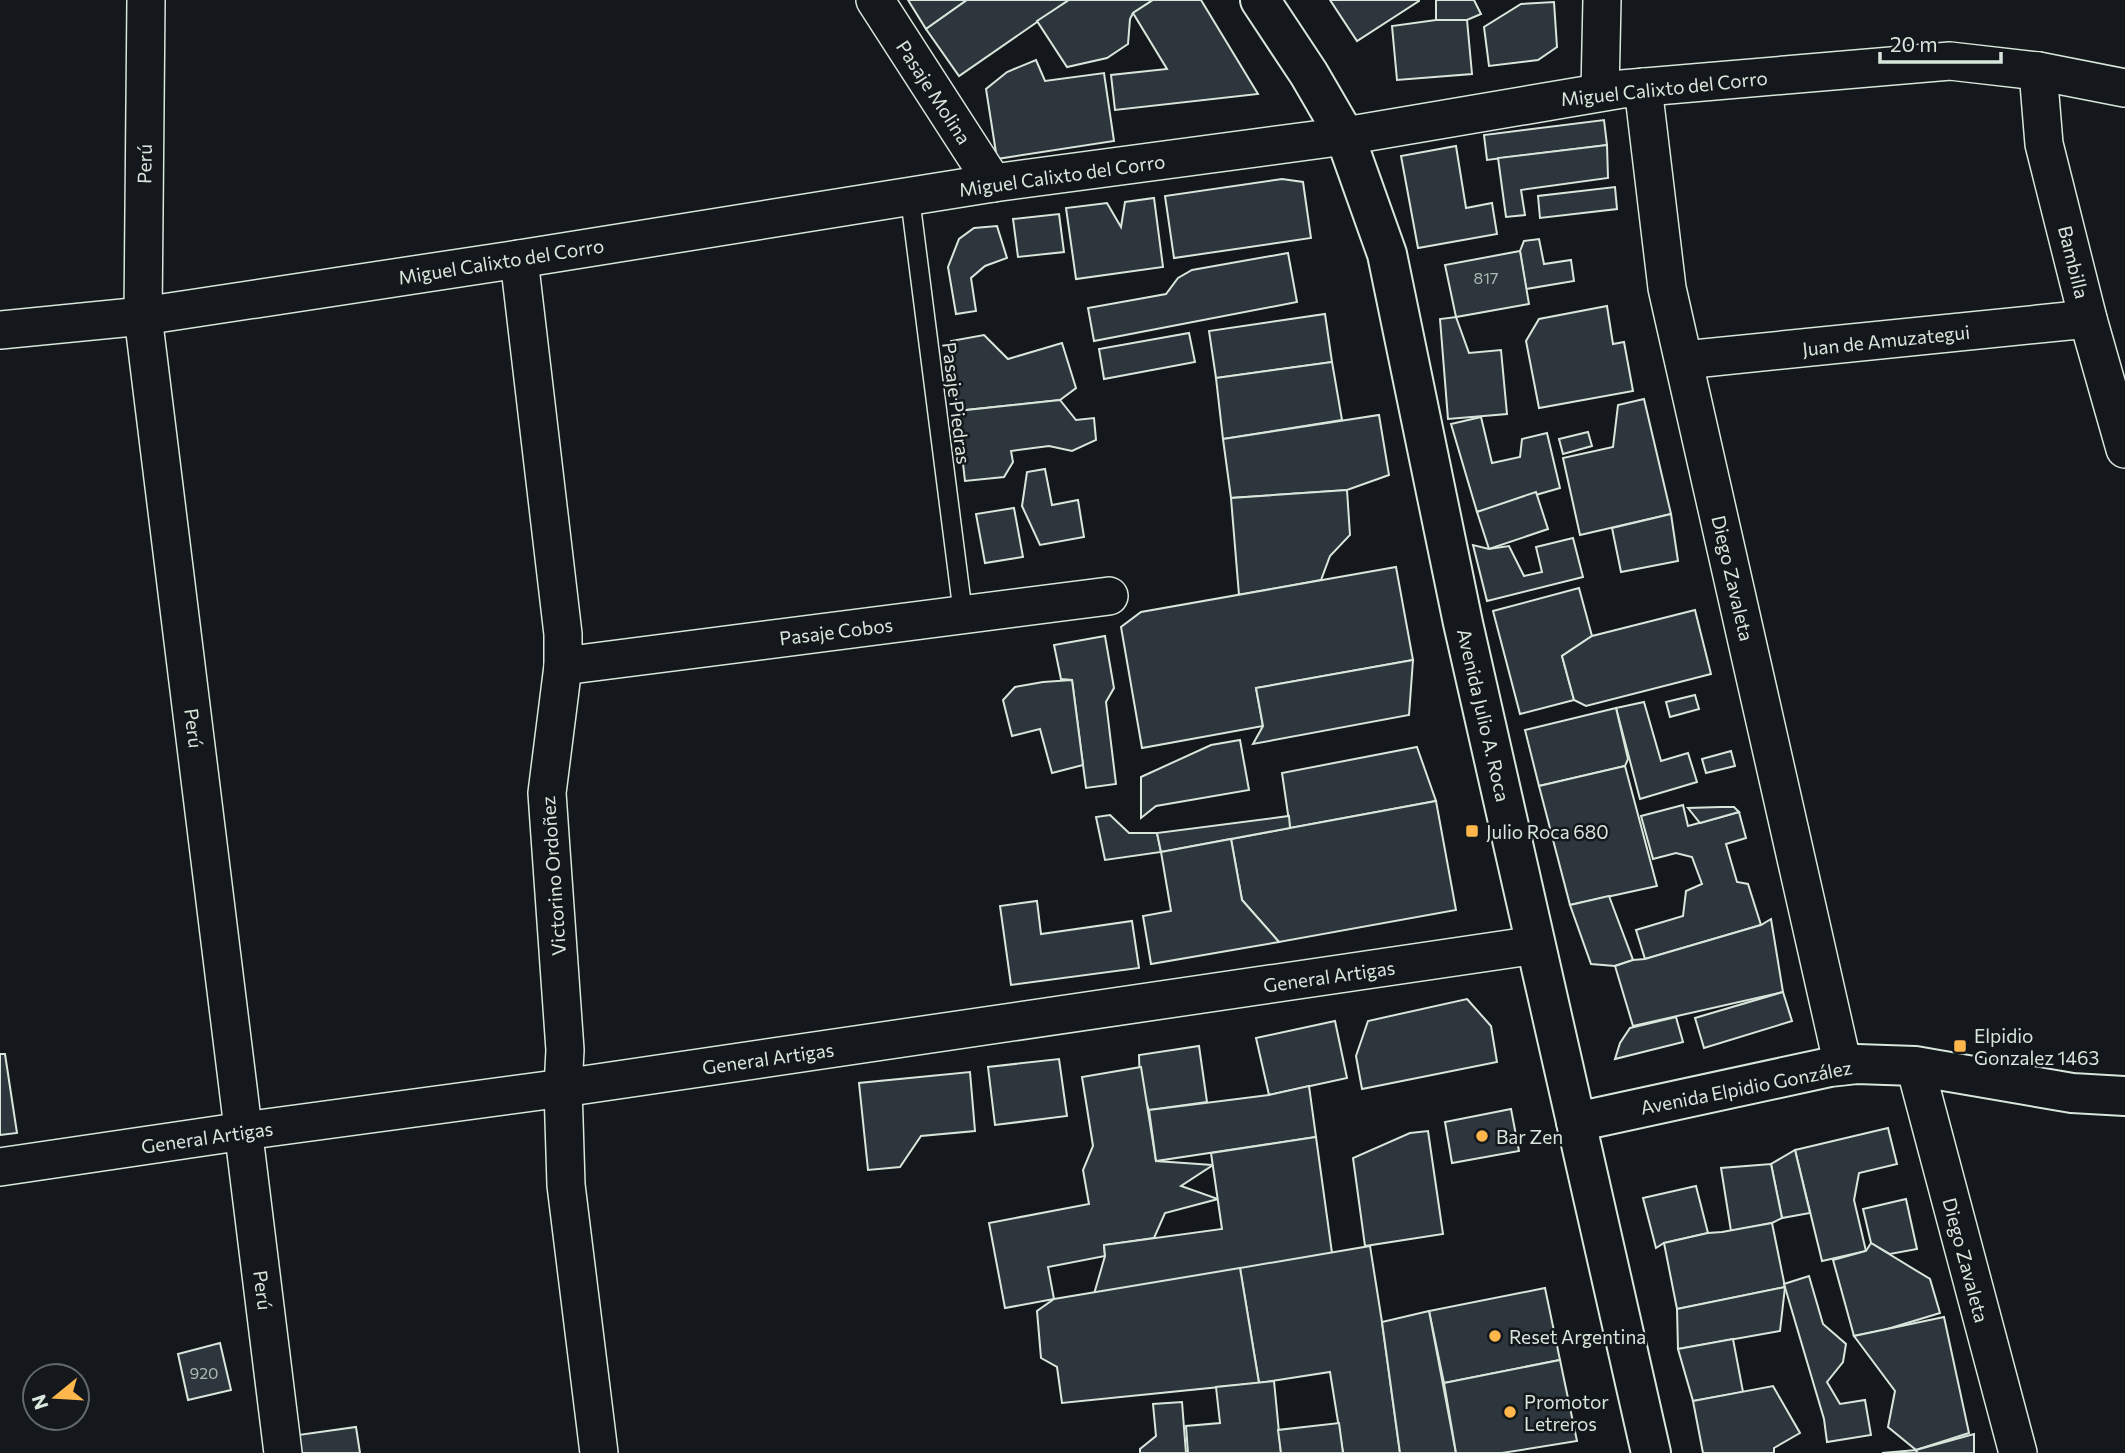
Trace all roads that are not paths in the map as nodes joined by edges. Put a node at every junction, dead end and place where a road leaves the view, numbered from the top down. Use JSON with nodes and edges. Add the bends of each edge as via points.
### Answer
{"nodes":[{"id":1,"x":146,"y":0,"type":"edge"},
{"id":2,"x":875,"y":0,"type":"edge"},
{"id":3,"x":1260,"y":0,"type":"edge"},
{"id":4,"x":1602,"y":0,"type":"edge"},
{"id":5,"x":2038,"y":71,"type":"junction"},
{"id":6,"x":1643,"y":87,"type":"junction"},
{"id":7,"x":2125,"y":88,"type":"edge"},
{"id":8,"x":1600,"y":92,"type":"junction"},
{"id":9,"x":1345,"y":136,"type":"junction"},
{"id":10,"x":993,"y":183,"type":"junction"},
{"id":11,"x":910,"y":198,"type":"junction"},
{"id":12,"x":519,"y":259,"type":"junction"},
{"id":13,"x":143,"y":316,"type":"junction"},
{"id":14,"x":2088,"y":319,"type":"junction"},
{"id":15,"x":0,"y":330,"type":"edge"},
{"id":16,"x":1684,"y":360,"type":"junction"},
{"id":17,"x":2125,"y":449,"type":"edge"},
{"id":18,"x":1109,"y":596,"type":"dead end"},
{"id":19,"x":963,"y":614,"type":"junction"},
{"id":20,"x":563,"y":666,"type":"junction"},
{"id":21,"x":1536,"y":945,"type":"junction"},
{"id":22,"x":1843,"y":1066,"type":"junction"},
{"id":23,"x":1915,"y":1066,"type":"junction"},
{"id":24,"x":563,"y":1088,"type":"junction"},
{"id":25,"x":2125,"y":1096,"type":"edge"},
{"id":26,"x":1576,"y":1122,"type":"junction"},
{"id":27,"x":244,"y":1131,"type":"junction"},
{"id":28,"x":0,"y":1167,"type":"edge"},
{"id":29,"x":283,"y":1453,"type":"edge"},
{"id":30,"x":600,"y":1453,"type":"edge"},
{"id":31,"x":1651,"y":1453,"type":"edge"},
{"id":32,"x":2018,"y":1453,"type":"edge"}],
"edges":[{"from":1,"to":13,"type":"street","name":"Perú"},
{"from":2,"to":10,"type":"street","name":"Pasaje Molina"},
{"from":3,"to":9,"type":"main road","name":"Avenida Julio A. Roca"},
{"from":4,"to":8,"type":"street"},
{"from":5,"to":6,"type":"street","name":"Miguel Calixto del Corro","via":[[1950,61]]},
{"from":5,"to":7,"type":"street","name":"Miguel Calixto del Corro"},
{"from":5,"to":14,"type":"street","name":"Bambilla","via":[[2044,144]]},
{"from":6,"to":8,"type":"street","name":"Miguel Calixto del Corro"},
{"from":6,"to":16,"type":"street","name":"Diego Zavaleta","via":[[1667,288]]},
{"from":8,"to":9,"type":"street","name":"Miguel Calixto del Corro"},
{"from":9,"to":10,"type":"street","name":"Miguel Calixto del Corro"},
{"from":9,"to":21,"type":"main road","name":"Avenida Julio A. Roca","via":[[1387,254]]},
{"from":10,"to":11,"type":"street","name":"Miguel Calixto del Corro"},
{"from":11,"to":12,"type":"street","name":"Miguel Calixto del Corro"},
{"from":11,"to":19,"type":"lane","name":"Pasaje Piedras"},
{"from":12,"to":13,"type":"street","name":"Miguel Calixto del Corro"},
{"from":12,"to":20,"type":"street","name":"Victorino Ordoñez"},
{"from":13,"to":15,"type":"street","name":"Miguel Calixto del Corro"},
{"from":13,"to":27,"type":"street","name":"Perú"},
{"from":14,"to":16,"type":"street","name":"Juan de Amuzategui"},
{"from":14,"to":17,"type":"street","name":"Bambilla"},
{"from":16,"to":22,"type":"street","name":"Diego Zavaleta"},
{"from":18,"to":19,"type":"street","name":"Pasaje Cobos"},
{"from":19,"to":20,"type":"street","name":"Pasaje Cobos"},
{"from":20,"to":24,"type":"street","name":"Victorino Ordoñez","via":[[547,793],[565,1050]]},
{"from":21,"to":24,"type":"street","name":"General Artigas"},
{"from":21,"to":26,"type":"main road","name":"Avenida Julio A. Roca"},
{"from":22,"to":23,"type":"main road","name":"Avenida Elpidio González"},
{"from":22,"to":26,"type":"main road","name":"Avenida Elpidio González"},
{"from":23,"to":25,"type":"main road","name":"Avenida Elpidio González","via":[[2072,1093]]},
{"from":23,"to":32,"type":"street","name":"Diego Zavaleta"},
{"from":24,"to":27,"type":"street","name":"General Artigas"},
{"from":24,"to":30,"type":"street","name":"Victorino Ordoñez","via":[[566,1185]]},
{"from":26,"to":31,"type":"main road","name":"Avenida Julio A. Roca"},
{"from":27,"to":28,"type":"street","name":"General Artigas"},
{"from":27,"to":29,"type":"street","name":"Perú"}]}
